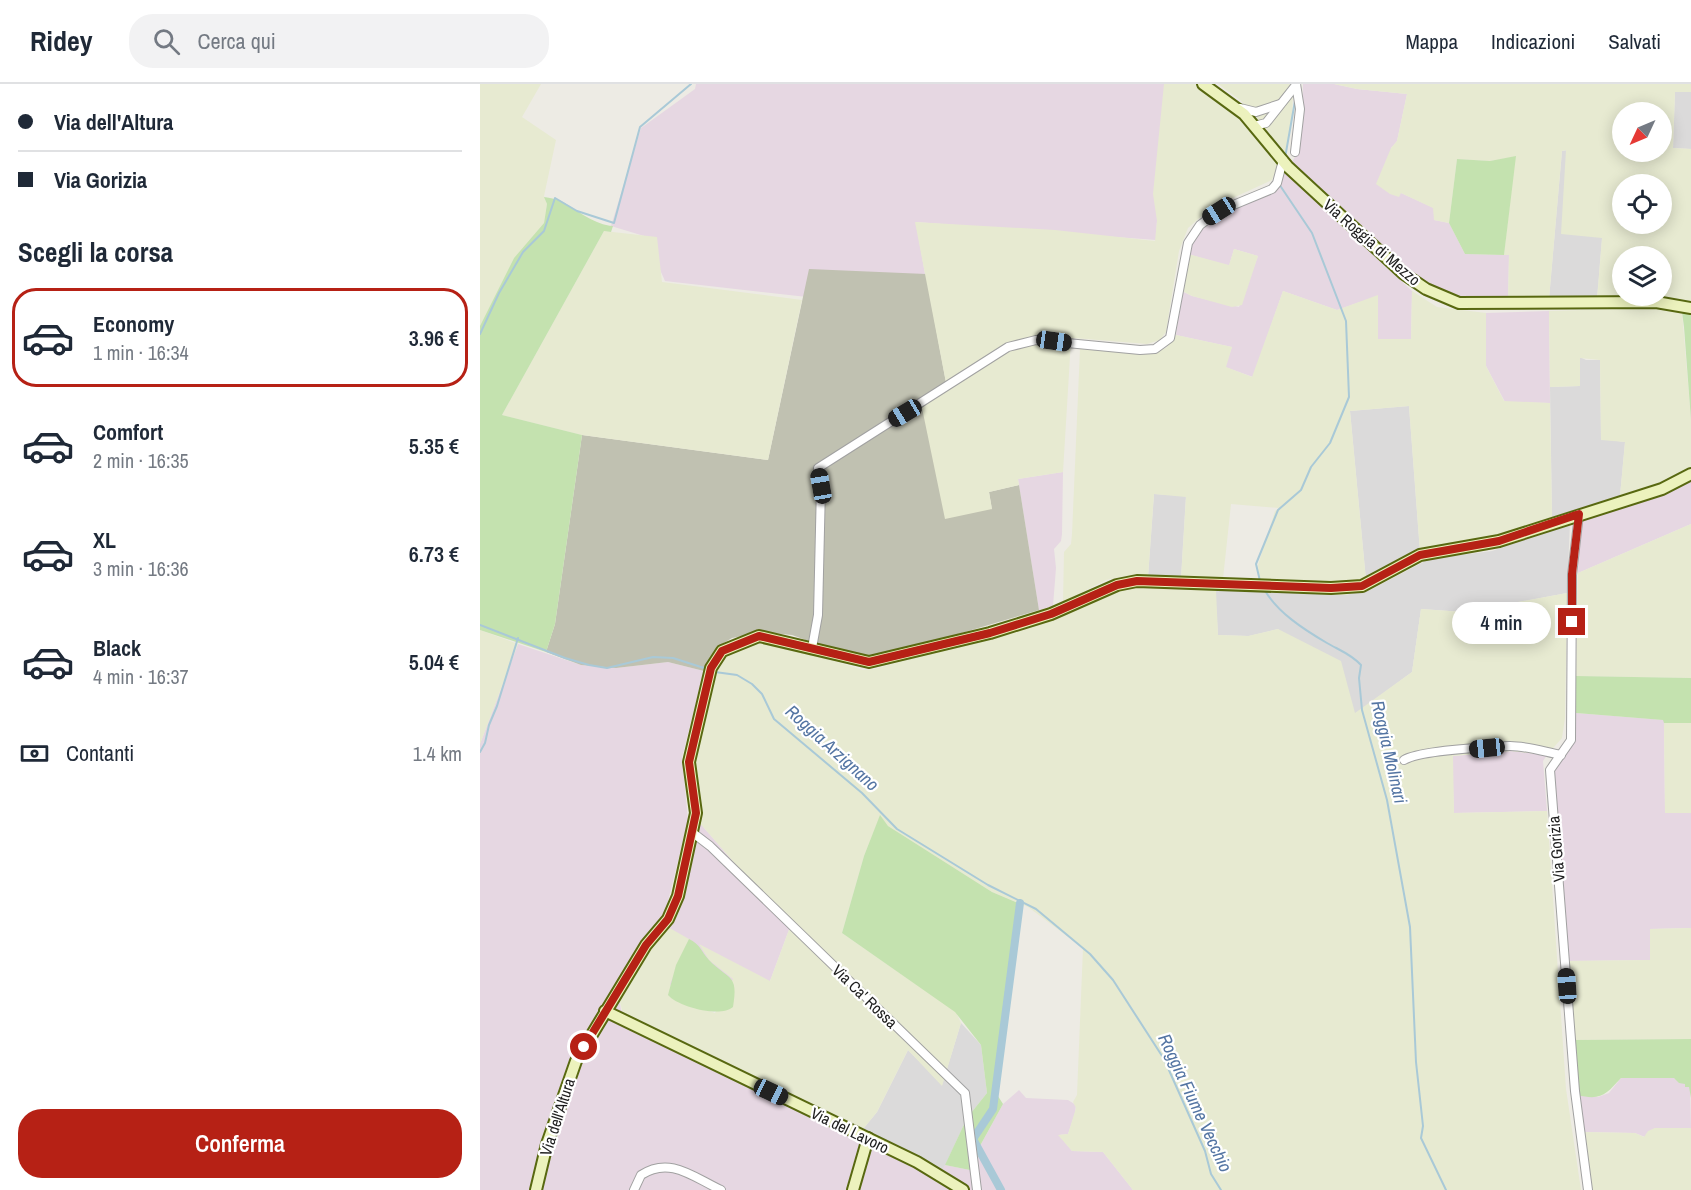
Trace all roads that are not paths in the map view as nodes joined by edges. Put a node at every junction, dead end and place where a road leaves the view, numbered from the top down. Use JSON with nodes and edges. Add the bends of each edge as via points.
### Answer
{"nodes":[{"id":1,"x":1203,"y":84,"type":"edge"},
{"id":2,"x":1296,"y":84,"type":"edge"},
{"id":3,"x":1281,"y":104,"type":"junction"},
{"id":4,"x":1234,"y":106,"type":"junction"},
{"id":5,"x":1254,"y":126,"type":"junction"},
{"id":6,"x":1295,"y":152,"type":"dead end"},
{"id":7,"x":1283,"y":160,"type":"junction"},
{"id":8,"x":1691,"y":308,"type":"edge"},
{"id":9,"x":1691,"y":474,"type":"edge"},
{"id":10,"x":1579,"y":514,"type":"junction"},
{"id":11,"x":812,"y":648,"type":"junction"},
{"id":12,"x":1561,"y":755,"type":"junction"},
{"id":13,"x":1404,"y":760,"type":"dead end"},
{"id":14,"x":693,"y":833,"type":"junction"},
{"id":15,"x":605,"y":1011,"type":"junction"},
{"id":16,"x":868,"y":1138,"type":"junction"},
{"id":17,"x":536,"y":1190,"type":"edge"},
{"id":18,"x":634,"y":1190,"type":"edge"},
{"id":19,"x":721,"y":1190,"type":"edge"},
{"id":20,"x":853,"y":1190,"type":"edge"},
{"id":21,"x":963,"y":1190,"type":"edge"},
{"id":22,"x":977,"y":1190,"type":"edge"},
{"id":23,"x":1588,"y":1190,"type":"edge"}],
"edges":[{"from":1,"to":4,"type":"street","name":"Via Roggia di Mezzo"},
{"from":2,"to":3,"type":"street"},
{"from":2,"to":6,"type":"street","via":[[1300,109]]},
{"from":3,"to":4,"type":"street","via":[[1257,112]]},
{"from":3,"to":5,"type":"street","via":[[1260,116]]},
{"from":3,"to":7,"type":"street","via":[[1268,134]]},
{"from":4,"to":5,"type":"street","name":"Via Roggia di Mezzo"},
{"from":5,"to":7,"type":"street","name":"Via Roggia di Mezzo"},
{"from":7,"to":8,"type":"street","name":"Via Roggia di Mezzo","via":[[1404,274],[1426,289],[1459,303],[1656,302]]},
{"from":7,"to":11,"type":"street","via":[[1272,189],[1219,211],[1194,234],[1183,263],[1173,330],[1165,344],[1140,350],[1036,340],[1008,346],[818,468],[818,615]]},
{"from":9,"to":10,"type":"street","via":[[1662,489]]},
{"from":10,"to":11,"type":"street","via":[[1499,541],[1420,555],[1362,586],[1137,581],[990,633],[869,662]]},
{"from":10,"to":12,"type":"street","name":"Via Gorizia","via":[[1572,574],[1571,740]]},
{"from":11,"to":14,"type":"street","name":"Via dell'Altura","via":[[759,636],[722,651],[711,668],[689,762],[696,813]]},
{"from":12,"to":13,"type":"street","via":[[1512,746],[1437,751]]},
{"from":12,"to":23,"type":"street","name":"Via Gorizia","via":[[1550,770],[1575,1091]]},
{"from":14,"to":15,"type":"street","name":"Via dell'Altura","via":[[678,896],[668,919],[646,945]]},
{"from":14,"to":22,"type":"street","name":"Via Ca' Rossa","via":[[711,846],[965,1093]]},
{"from":15,"to":16,"type":"street","name":"Via del Lavoro"},
{"from":15,"to":17,"type":"street","name":"Via dell'Altura","via":[[572,1070]]},
{"from":16,"to":20,"type":"street"},
{"from":16,"to":21,"type":"street","name":"Via del Lavoro"},
{"from":18,"to":19,"type":"street","via":[[641,1175],[662,1165]]}]}
